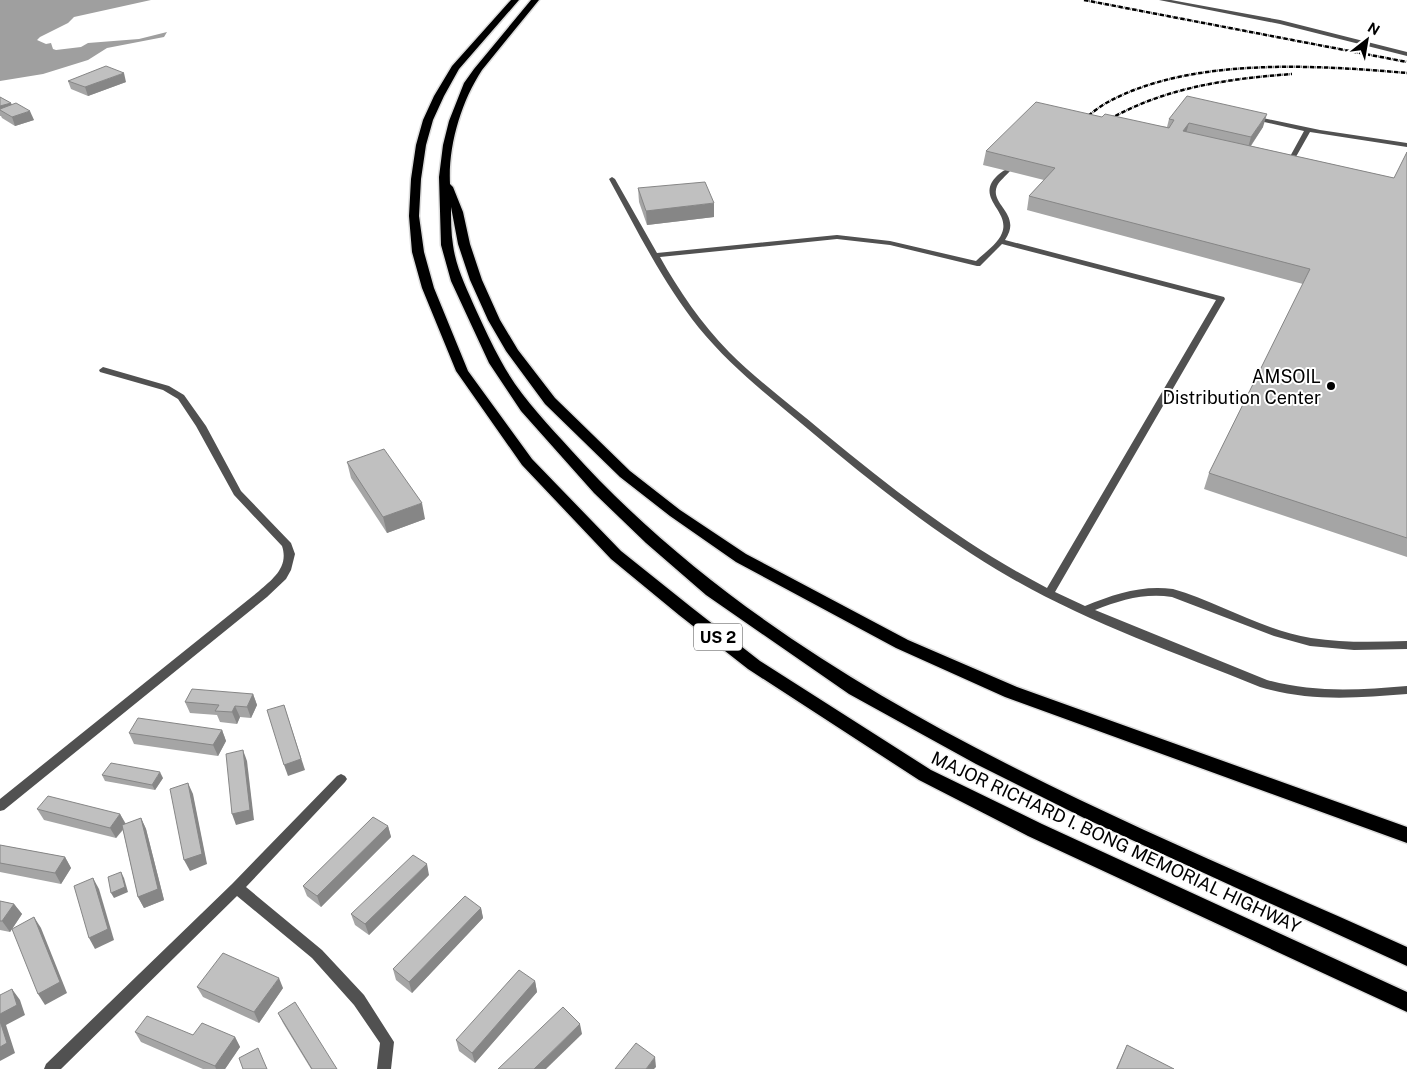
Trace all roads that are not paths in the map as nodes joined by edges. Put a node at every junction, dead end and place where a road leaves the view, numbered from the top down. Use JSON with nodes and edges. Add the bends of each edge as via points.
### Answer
{"nodes":[{"id":1,"x":515,"y":0,"type":"edge"},
{"id":2,"x":535,"y":0,"type":"edge"},
{"id":3,"x":1162,"y":0,"type":"edge"},
{"id":4,"x":1407,"y":54,"type":"edge"},
{"id":5,"x":1246,"y":116,"type":"edge"},
{"id":6,"x":1308,"y":130,"type":"junction"},
{"id":7,"x":1407,"y":145,"type":"edge"},
{"id":8,"x":1290,"y":162,"type":"edge"},
{"id":9,"x":1007,"y":171,"type":"edge"},
{"id":10,"x":444,"y":177,"type":"junction"},
{"id":11,"x":612,"y":179,"type":"dead end"},
{"id":12,"x":999,"y":241,"type":"junction"},
{"id":13,"x":656,"y":255,"type":"junction"},
{"id":14,"x":103,"y":370,"type":"dead end"},
{"id":15,"x":1049,"y":594,"type":"junction"},
{"id":16,"x":1086,"y":610,"type":"junction"},
{"id":17,"x":1407,"y":645,"type":"edge"},
{"id":18,"x":1407,"y":690,"type":"edge"},
{"id":19,"x":341,"y":779,"type":"dead end"},
{"id":20,"x":0,"y":806,"type":"edge"},
{"id":21,"x":1407,"y":835,"type":"edge"},
{"id":22,"x":237,"y":888,"type":"junction"},
{"id":23,"x":1407,"y":957,"type":"edge"},
{"id":24,"x":1407,"y":1002,"type":"edge"},
{"id":25,"x":50,"y":1069,"type":"edge"},
{"id":26,"x":384,"y":1069,"type":"edge"}],
"edges":[{"from":1,"to":24,"type":"highway","name":"MAJOR RICHARD I. BONG MEMORIAL HIGHWAY","number":"US 2","via":[[455,68],[439,96],[421,145],[414,216],[428,288],[462,371],[527,462],[616,554],[685,611],[754,665],[925,775],[1035,830]]},
{"from":2,"to":10,"type":"highway","name":"MAJOR RICHARD I. BONG MEMORIAL HIGHWAY","number":"US 2","via":[[469,83],[454,120]]},
{"from":3,"to":4,"type":"lane","via":[[1280,22]]},
{"from":5,"to":6,"type":"lane"},
{"from":6,"to":7,"type":"lane"},
{"from":6,"to":8,"type":"lane"},
{"from":9,"to":12,"type":"lane","via":[[992,188],[1006,223],[1006,231]]},
{"from":10,"to":21,"type":"highway","via":[[458,212],[476,280],[512,351],[550,400],[625,474],[675,513],[734,553],[826,605],[902,644],[1011,692]]},
{"from":10,"to":23,"type":"highway","name":"MAJOR RICHARD I. BONG MEMORIAL HIGHWAY","number":"US 2","via":[[447,245],[456,281],[495,363],[526,408],[599,490],[712,590],[855,689],[982,759],[1091,813]]},
{"from":11,"to":13,"type":"lane"},
{"from":12,"to":13,"type":"lane","via":[[977,264],[896,243],[837,237]]},
{"from":12,"to":15,"type":"lane","via":[[1221,299]]},
{"from":13,"to":15,"type":"lane","via":[[699,322],[749,374],[848,458],[920,513],[987,560]]},
{"from":14,"to":20,"type":"lane","via":[[162,387],[181,397],[201,426],[237,493],[287,545],[289,563],[282,576],[263,594]]},
{"from":15,"to":16,"type":"lane"},
{"from":16,"to":17,"type":"lane","via":[[1133,592],[1154,590],[1173,593],[1310,642],[1354,646]]},
{"from":16,"to":18,"type":"lane","via":[[1285,691],[1342,695]]},
{"from":19,"to":22,"type":"lane"},
{"from":22,"to":25,"type":"lane"},
{"from":22,"to":26,"type":"lane","via":[[317,954],[359,1000],[387,1042]]}]}
